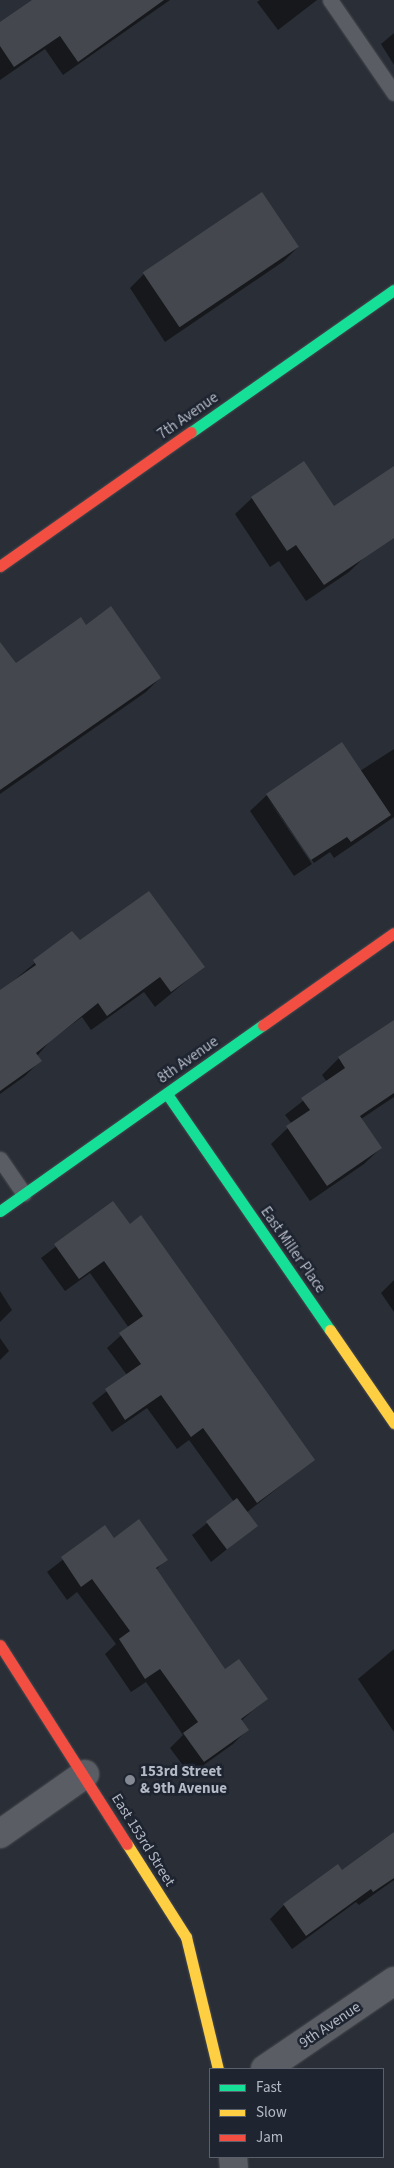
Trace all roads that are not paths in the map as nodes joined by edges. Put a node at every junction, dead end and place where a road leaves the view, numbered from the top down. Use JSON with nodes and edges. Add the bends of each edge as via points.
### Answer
{"nodes":[{"id":1,"x":330,"y":0,"type":"edge"},
{"id":2,"x":394,"y":93,"type":"edge"},
{"id":3,"x":394,"y":290,"type":"edge"},
{"id":4,"x":0,"y":566,"type":"edge"},
{"id":5,"x":394,"y":933,"type":"edge"},
{"id":6,"x":167,"y":1094,"type":"junction"},
{"id":7,"x":0,"y":1159,"type":"edge"},
{"id":8,"x":24,"y":1194,"type":"junction"},
{"id":9,"x":0,"y":1211,"type":"edge"},
{"id":10,"x":394,"y":1423,"type":"edge"},
{"id":11,"x":0,"y":1645,"type":"edge"},
{"id":12,"x":85,"y":1774,"type":"junction"},
{"id":13,"x":0,"y":1834,"type":"edge"},
{"id":14,"x":394,"y":1981,"type":"edge"},
{"id":15,"x":218,"y":2068,"type":"edge"},
{"id":16,"x":266,"y":2068,"type":"edge"}],
"edges":[{"from":1,"to":2,"type":"lane"},
{"from":3,"to":4,"type":"street","name":"7th Avenue"},
{"from":5,"to":6,"type":"street","name":"8th Avenue"},
{"from":6,"to":8,"type":"street","name":"8th Avenue"},
{"from":6,"to":10,"type":"street","name":"East Miller Place"},
{"from":7,"to":8,"type":"lane"},
{"from":8,"to":9,"type":"street","name":"8th Avenue"},
{"from":11,"to":12,"type":"street","name":"East 153rd Street"},
{"from":12,"to":13,"type":"street"},
{"from":12,"to":15,"type":"street","name":"East 153rd Street","via":[[186,1937]]},
{"from":14,"to":16,"type":"street","name":"9th Avenue"}]}
